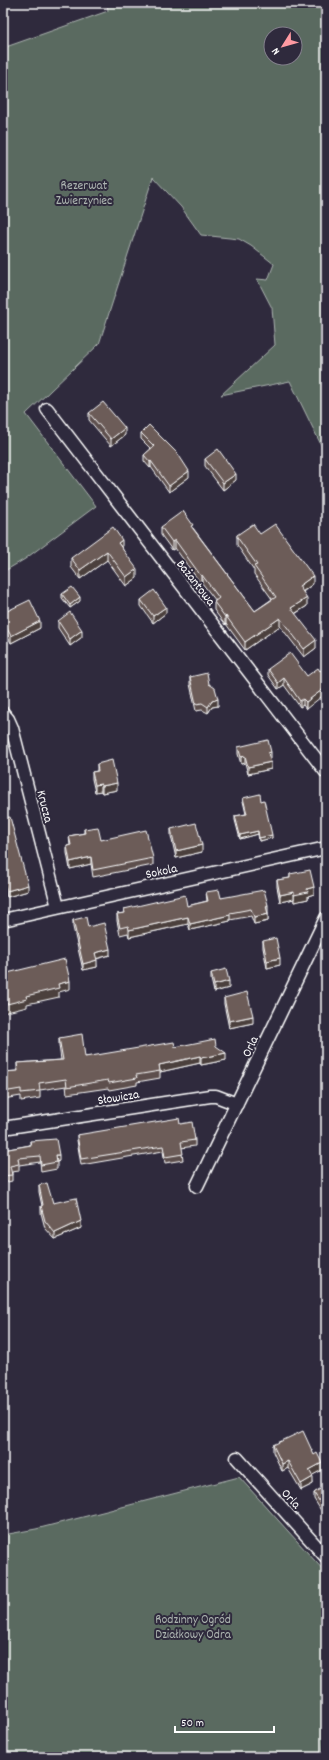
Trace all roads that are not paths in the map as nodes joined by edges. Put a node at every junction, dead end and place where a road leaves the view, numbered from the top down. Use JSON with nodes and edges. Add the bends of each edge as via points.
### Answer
{"nodes":[{"id":1,"x":46,"y":409,"type":"dead end"},
{"id":2,"x":3,"y":713,"type":"edge"},
{"id":3,"x":326,"y":772,"type":"edge"},
{"id":4,"x":326,"y":848,"type":"edge"},
{"id":5,"x":58,"y":907,"type":"junction"},
{"id":6,"x":326,"y":918,"type":"edge"},
{"id":7,"x":3,"y":920,"type":"edge"},
{"id":8,"x":237,"y":1104,"type":"junction"},
{"id":9,"x":3,"y":1128,"type":"edge"},
{"id":10,"x":197,"y":1186,"type":"dead end"},
{"id":11,"x":237,"y":1458,"type":"dead end"},
{"id":12,"x":326,"y":1557,"type":"edge"}],
"edges":[{"from":1,"to":3,"type":"street","name":"Bażantowa"},
{"from":2,"to":5,"type":"street","name":"Krucza","via":[[12,728]]},
{"from":4,"to":5,"type":"street","name":"Sokola"},
{"from":5,"to":7,"type":"street","name":"Sokola"},
{"from":6,"to":8,"type":"street","name":"Orla"},
{"from":8,"to":9,"type":"street","name":"Słowicza","via":[[210,1096]]},
{"from":8,"to":10,"type":"street","name":"Orla"},
{"from":11,"to":12,"type":"street","name":"Orla"}]}
